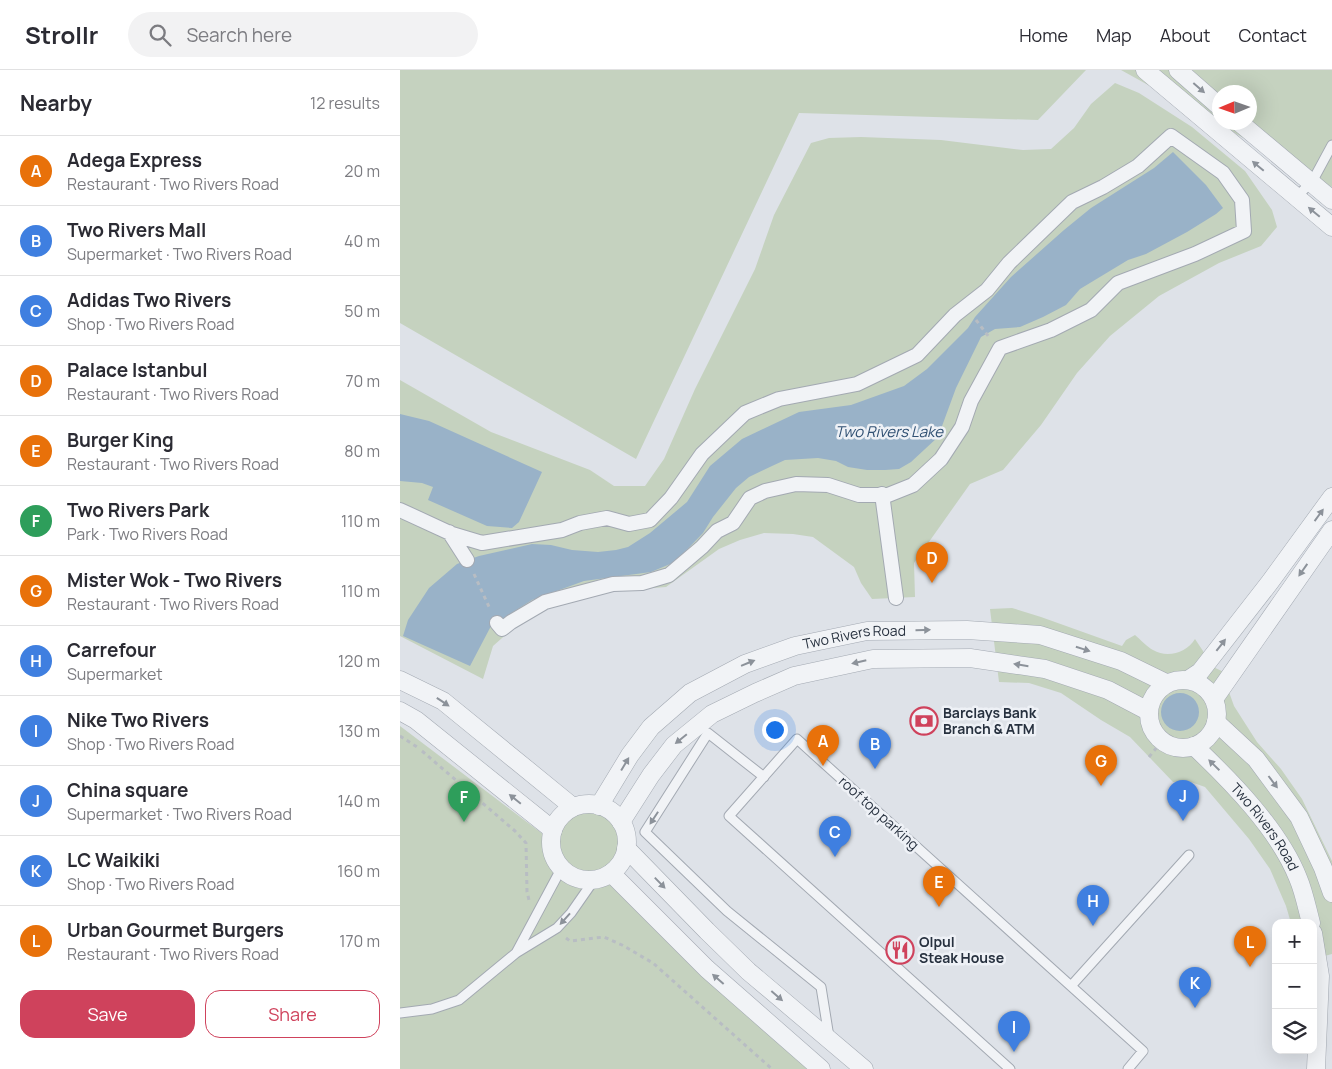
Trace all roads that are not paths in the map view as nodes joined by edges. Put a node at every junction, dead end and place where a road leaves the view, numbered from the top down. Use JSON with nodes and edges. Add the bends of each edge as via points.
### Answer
{"nodes":[{"id":1,"x":1145,"y":70,"type":"edge"},
{"id":2,"x":1178,"y":70,"type":"edge"},
{"id":3,"x":1212,"y":99,"type":"edge"},
{"id":4,"x":1249,"y":130,"type":"edge"},
{"id":5,"x":1332,"y":145,"type":"edge"},
{"id":6,"x":1312,"y":182,"type":"junction"},
{"id":7,"x":1296,"y":197,"type":"junction"},
{"id":8,"x":1332,"y":200,"type":"edge"},
{"id":9,"x":1332,"y":228,"type":"edge"},
{"id":10,"x":882,"y":494,"type":"junction"},
{"id":11,"x":1332,"y":497,"type":"edge"},
{"id":12,"x":400,"y":510,"type":"edge"},
{"id":13,"x":1332,"y":530,"type":"edge"},
{"id":14,"x":449,"y":532,"type":"junction"},
{"id":15,"x":467,"y":560,"type":"road end"},
{"id":16,"x":896,"y":598,"type":"dead end"},
{"id":17,"x":497,"y":623,"type":"road end"},
{"id":18,"x":400,"y":680,"type":"edge"},
{"id":19,"x":1188,"y":680,"type":"junction"},
{"id":20,"x":1166,"y":683,"type":"junction"},
{"id":21,"x":1214,"y":700,"type":"junction"},
{"id":22,"x":400,"y":711,"type":"edge"},
{"id":23,"x":1148,"y":711,"type":"junction"},
{"id":24,"x":1216,"y":722,"type":"junction"},
{"id":25,"x":1194,"y":746,"type":"junction"},
{"id":26,"x":764,"y":777,"type":"junction"},
{"id":27,"x":599,"y":806,"type":"junction"},
{"id":28,"x":573,"y":808,"type":"junction"},
{"id":29,"x":620,"y":822,"type":"junction"},
{"id":30,"x":553,"y":830,"type":"junction"},
{"id":31,"x":626,"y":848,"type":"junction"},
{"id":32,"x":1189,"y":855,"type":"dead end"},
{"id":33,"x":561,"y":869,"type":"junction"},
{"id":34,"x":611,"y":873,"type":"junction"},
{"id":35,"x":594,"y":880,"type":"junction"},
{"id":36,"x":1332,"y":894,"type":"edge"},
{"id":37,"x":1310,"y":919,"type":"edge"},
{"id":38,"x":516,"y":953,"type":"junction"},
{"id":39,"x":1317,"y":958,"type":"edge"},
{"id":40,"x":1071,"y":986,"type":"junction"},
{"id":41,"x":400,"y":1014,"type":"edge"},
{"id":42,"x":829,"y":1038,"type":"junction"},
{"id":43,"x":820,"y":1069,"type":"edge"},
{"id":44,"x":864,"y":1069,"type":"edge"},
{"id":45,"x":1010,"y":1069,"type":"edge"},
{"id":46,"x":1128,"y":1069,"type":"edge"},
{"id":47,"x":1316,"y":1069,"type":"edge"}],
"edges":[{"from":7,"to":1,"type":"street","one_way":true},
{"from":2,"to":3,"type":"street","one_way":true},
{"from":4,"to":6,"type":"street"},
{"from":5,"to":6,"type":"lane"},
{"from":6,"to":7,"type":"lane"},
{"from":6,"to":8,"type":"street"},
{"from":9,"to":7,"type":"street","one_way":true},
{"from":10,"to":14,"type":"street","via":[[888,495],[913,485],[941,459],[962,427],[970,401],[1000,348],[1051,330],[1091,310],[1118,283],[1195,254],[1244,231],[1242,200],[1223,173],[1171,136],[1138,166],[1072,202],[1009,263],[987,290],[955,314],[917,355],[857,384],[779,400],[745,413],[702,454],[671,498],[650,520],[629,524],[607,518],[562,530],[482,542]]},
{"from":10,"to":16,"type":"street"},
{"from":10,"to":17,"type":"street","via":[[859,495],[828,485],[796,484],[765,491],[750,498],[733,523],[717,531],[669,575],[642,583],[613,584],[545,602],[502,630]]},
{"from":19,"to":11,"type":"street","one_way":true,"via":[[1200,672]]},
{"from":12,"to":14,"type":"street"},
{"from":13,"to":21,"type":"street","one_way":true},
{"from":14,"to":15,"type":"street"},
{"from":18,"to":28,"type":"street","one_way":true,"via":[[443,702]]},
{"from":19,"to":20,"type":"street"},
{"from":19,"to":21,"type":"street","via":[[1199,683]]},
{"from":20,"to":23,"type":"street","via":[[1154,695]]},
{"from":27,"to":20,"type":"street","name":"Two Rivers Road","one_way":true,"via":[[651,727],[690,692],[745,664],[795,646],[867,631],[967,630],[1040,635],[1121,661]]},
{"from":21,"to":24,"type":"street"},
{"from":30,"to":22,"type":"street","one_way":true,"via":[[416,720]]},
{"from":23,"to":25,"type":"street","via":[[1154,733],[1162,741],[1183,748]]},
{"from":23,"to":29,"type":"street","name":"Two Rivers Road","one_way":true,"via":[[1108,690],[1045,669],[970,658],[873,659],[794,676],[712,714],[674,745]]},
{"from":24,"to":25,"type":"street","via":[[1212,732]]},
{"from":24,"to":36,"type":"street","name":"Two Rivers Road","one_way":true,"via":[[1256,759],[1299,817]]},
{"from":37,"to":25,"type":"street","name":"Two Rivers Road","one_way":true,"via":[[1298,878],[1273,832]]},
{"from":26,"to":40,"type":"lane","name":"roof top parking","via":[[797,739]]},
{"from":26,"to":42,"type":"lane","one_way":true,"via":[[708,733],[645,832],[727,911],[821,988]]},
{"from":26,"to":45,"type":"lane","name":"roof top parking","via":[[729,816]]},
{"from":27,"to":28,"type":"street"},
{"from":27,"to":29,"type":"street","via":[[615,814]]},
{"from":28,"to":30,"type":"street","via":[[564,813]]},
{"from":29,"to":31,"type":"street"},
{"from":30,"to":33,"type":"street","via":[[551,850]]},
{"from":31,"to":34,"type":"street","via":[[621,862]]},
{"from":31,"to":42,"type":"street","one_way":true,"via":[[748,971]]},
{"from":32,"to":40,"type":"lane"},
{"from":33,"to":35,"type":"street","via":[[582,880]]},
{"from":33,"to":38,"type":"lane"},
{"from":34,"to":35,"type":"street"},
{"from":43,"to":34,"type":"street","one_way":true,"via":[[707,969]]},
{"from":35,"to":38,"type":"lane","one_way":true,"via":[[557,928]]},
{"from":38,"to":41,"type":"lane","via":[[459,1000],[432,1009]]},
{"from":39,"to":47,"type":"street","via":[[1320,976]]},
{"from":40,"to":46,"type":"lane","name":"roof top parking","via":[[1143,1051]]},
{"from":42,"to":44,"type":"street"}]}
